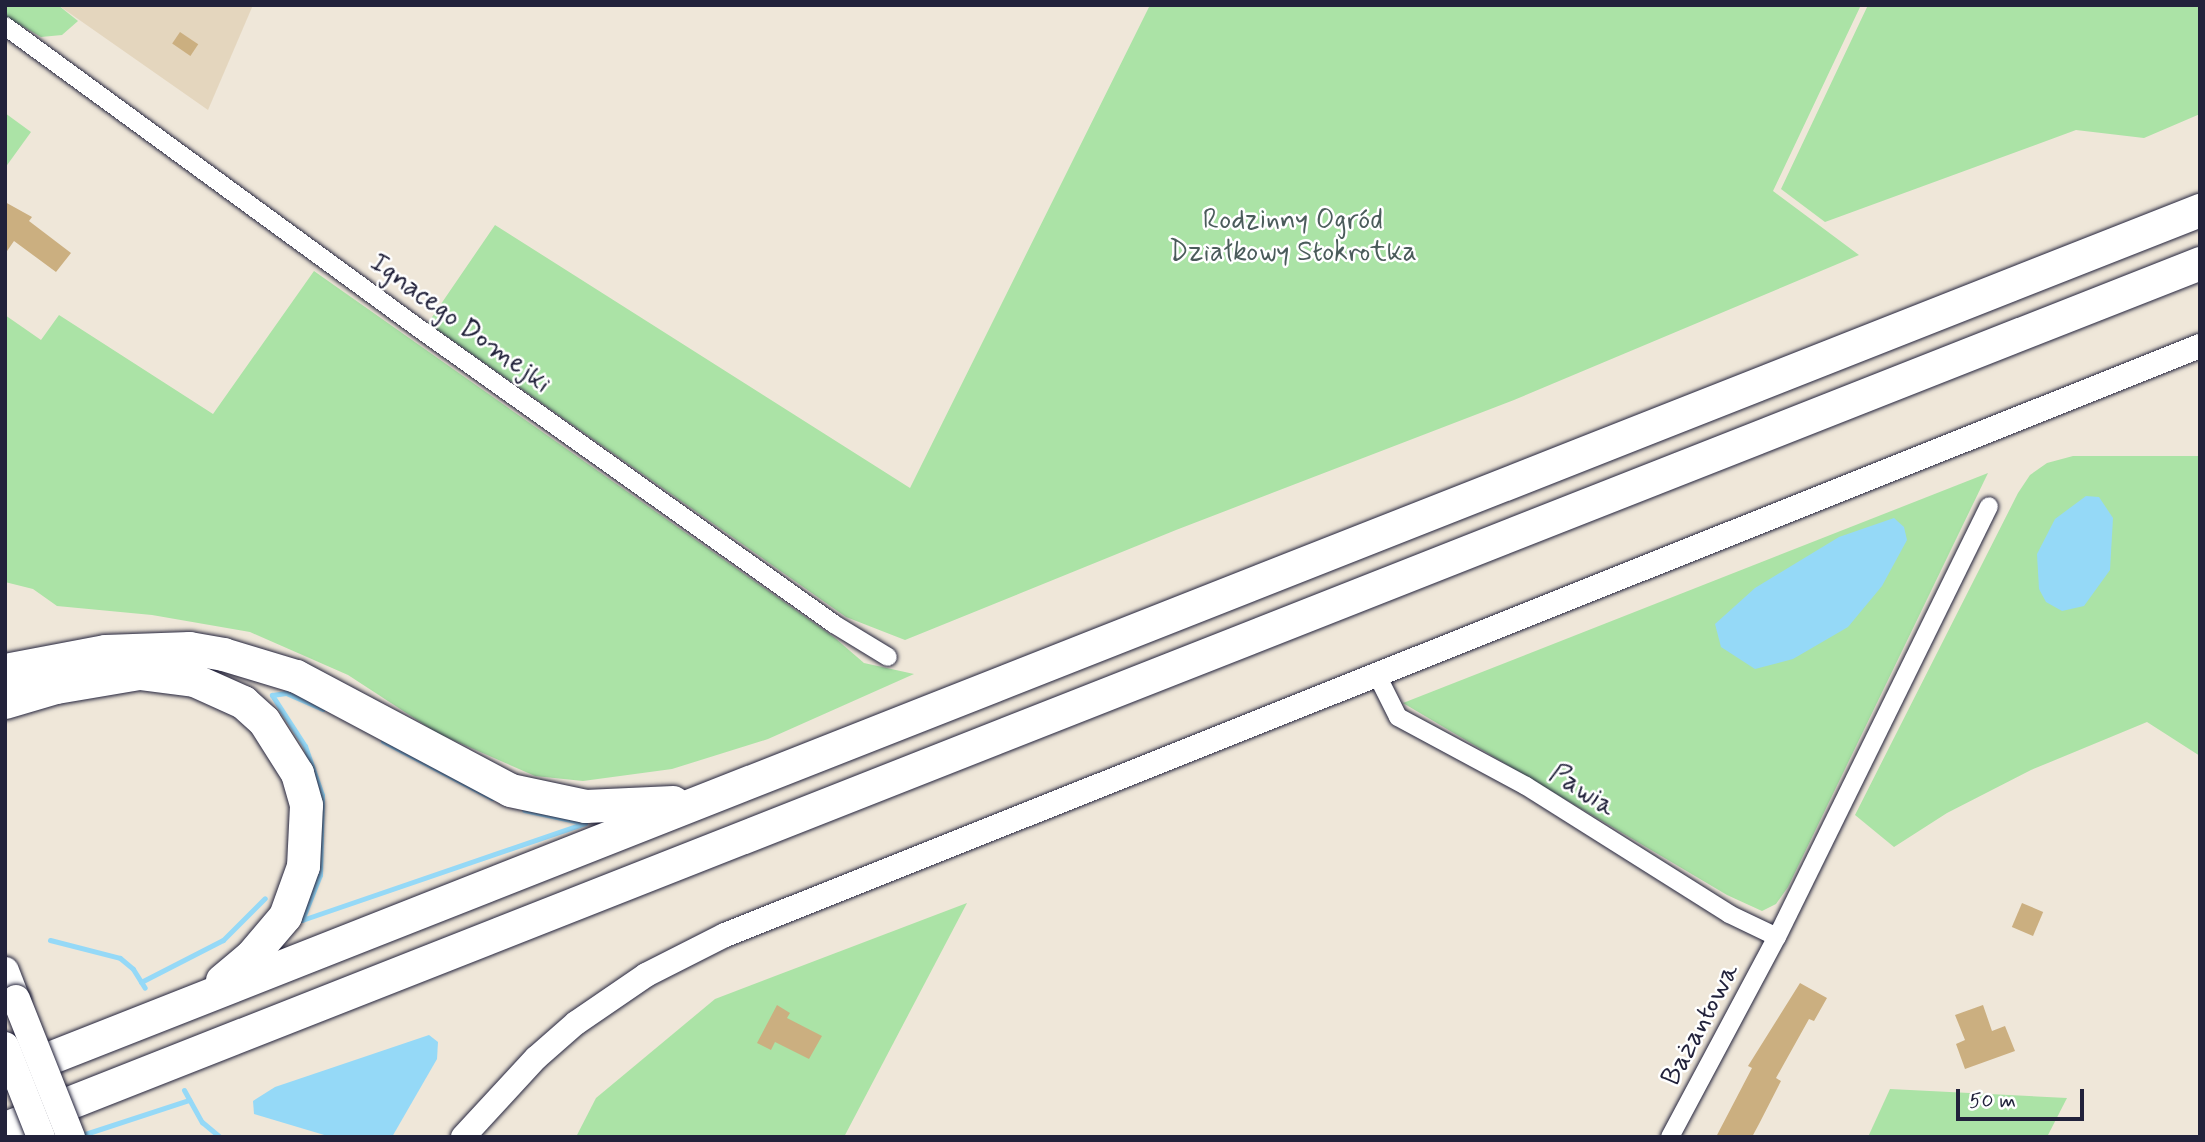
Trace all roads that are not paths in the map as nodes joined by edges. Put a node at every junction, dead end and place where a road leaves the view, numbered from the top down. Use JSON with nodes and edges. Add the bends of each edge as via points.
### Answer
{"nodes":[{"id":1,"x":5,"y":26,"type":"edge"},
{"id":2,"x":2200,"y":210,"type":"edge"},
{"id":3,"x":2200,"y":263,"type":"edge"},
{"id":4,"x":2200,"y":346,"type":"edge"},
{"id":5,"x":1989,"y":506,"type":"dead end"},
{"id":6,"x":888,"y":657,"type":"dead end"},
{"id":7,"x":5,"y":670,"type":"edge"},
{"id":8,"x":1377,"y":675,"type":"junction"},
{"id":9,"x":5,"y":702,"type":"edge"},
{"id":10,"x":703,"y":800,"type":"junction"},
{"id":11,"x":1777,"y":937,"type":"junction"},
{"id":12,"x":5,"y":971,"type":"edge"},
{"id":13,"x":200,"y":998,"type":"junction"},
{"id":14,"x":5,"y":1046,"type":"edge"},
{"id":15,"x":5,"y":1075,"type":"edge"},
{"id":16,"x":5,"y":1128,"type":"edge"},
{"id":17,"x":41,"y":1137,"type":"edge"},
{"id":18,"x":71,"y":1137,"type":"edge"},
{"id":19,"x":463,"y":1137,"type":"edge"},
{"id":20,"x":1670,"y":1137,"type":"edge"}],
"edges":[{"from":1,"to":6,"type":"street","name":"Ignacego Domejki","via":[[428,335],[834,624]]},
{"from":2,"to":10,"type":"highway"},
{"from":3,"to":16,"type":"highway"},
{"from":4,"to":8,"type":"main road"},
{"from":5,"to":11,"type":"street","name":"Bażantowa"},
{"from":7,"to":10,"type":"highway","via":[[105,651],[189,648],[223,654],[259,662],[319,687],[510,790],[585,806]]},
{"from":8,"to":11,"type":"street","name":"Pawia","via":[[1398,717],[1526,786],[1729,914]]},
{"from":8,"to":19,"type":"main road","via":[[682,955],[576,1023],[516,1077]]},
{"from":9,"to":13,"type":"highway","via":[[108,676],[171,675],[243,702],[283,746],[306,805],[308,836],[295,895],[285,916],[251,956]]},
{"from":10,"to":13,"type":"highway"},
{"from":11,"to":20,"type":"street","name":"Bażantowa"},
{"from":12,"to":18,"type":"main road","bridge":true},
{"from":13,"to":15,"type":"highway"},
{"from":14,"to":17,"type":"main road","bridge":true}]}
